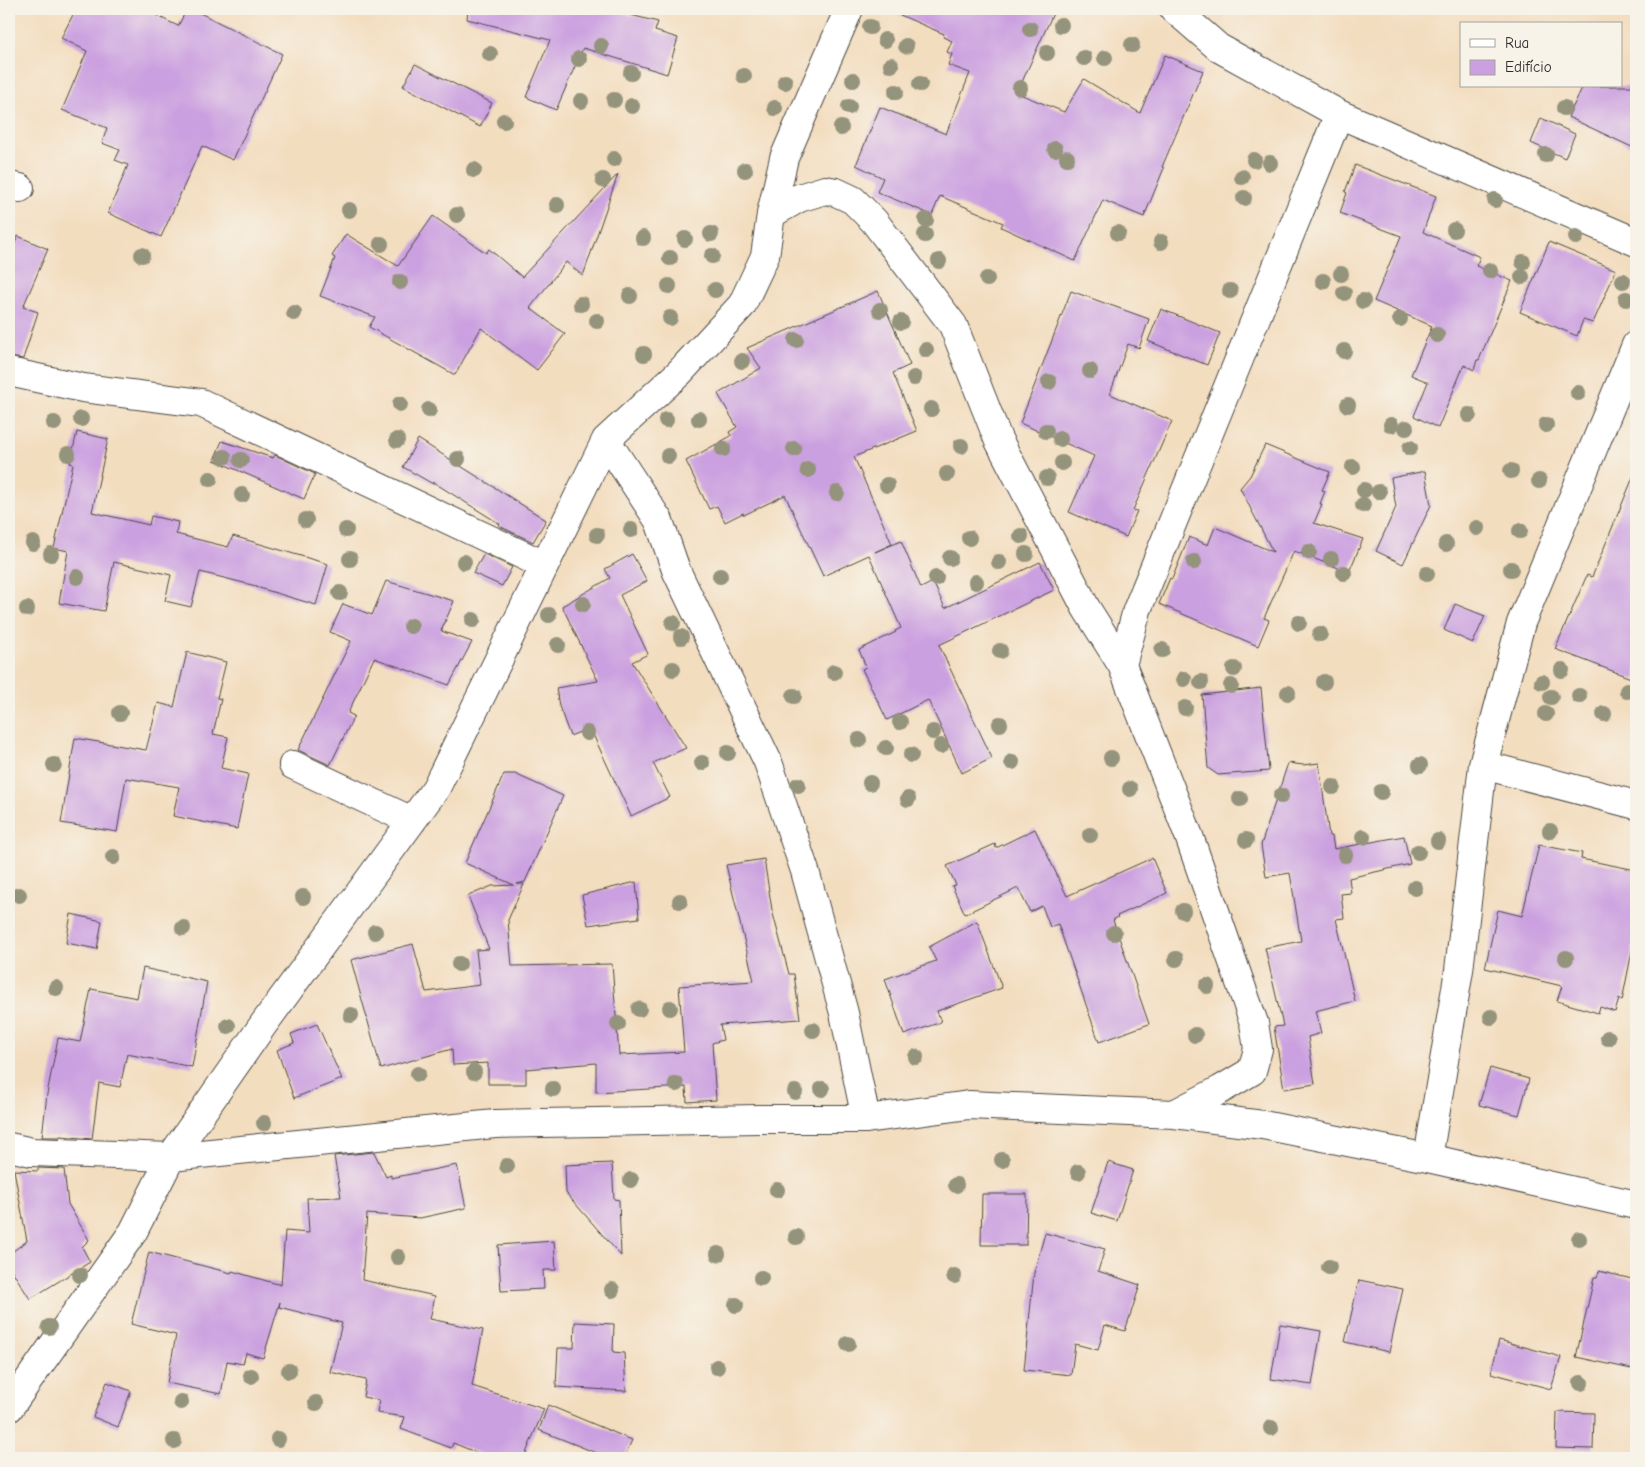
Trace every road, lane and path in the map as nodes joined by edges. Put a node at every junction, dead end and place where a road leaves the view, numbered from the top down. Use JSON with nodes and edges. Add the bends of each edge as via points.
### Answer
{"nodes":[{"id":1,"x":849,"y":9,"type":"edge"},
{"id":2,"x":1174,"y":9,"type":"edge"},
{"id":3,"x":1339,"y":114,"type":"junction"},
{"id":4,"x":771,"y":214,"type":"junction"},
{"id":5,"x":1636,"y":242,"type":"edge"},
{"id":6,"x":1636,"y":345,"type":"edge"},
{"id":7,"x":9,"y":372,"type":"edge"},
{"id":8,"x":606,"y":440,"type":"junction"},
{"id":9,"x":544,"y":565,"type":"junction"},
{"id":10,"x":1122,"y":666,"type":"junction"},
{"id":11,"x":293,"y":765,"type":"dead end"},
{"id":12,"x":1483,"y":765,"type":"junction"},
{"id":13,"x":1636,"y":805,"type":"edge"},
{"id":14,"x":412,"y":821,"type":"junction"},
{"id":15,"x":1174,"y":1114,"type":"junction"},
{"id":16,"x":866,"y":1118,"type":"junction"},
{"id":17,"x":9,"y":1147,"type":"edge"},
{"id":18,"x":171,"y":1157,"type":"junction"},
{"id":19,"x":1428,"y":1158,"type":"junction"},
{"id":20,"x":1636,"y":1205,"type":"edge"},
{"id":21,"x":9,"y":1408,"type":"edge"}],
"edges":[{"from":1,"to":4,"type":"street","via":[[784,158]]},
{"from":2,"to":3,"type":"street","via":[[1218,48]]},
{"from":3,"to":5,"type":"street"},
{"from":3,"to":10,"type":"street","via":[[1137,610]]},
{"from":4,"to":8,"type":"street","via":[[764,256],[742,305],[679,373]]},
{"from":4,"to":10,"type":"street","via":[[799,198],[824,190],[853,200],[874,221],[953,325],[998,439],[1086,608]]},
{"from":6,"to":12,"type":"street","via":[[1521,623]]},
{"from":7,"to":9,"type":"street","via":[[83,388],[201,403]]},
{"from":8,"to":9,"type":"street"},
{"from":8,"to":16,"type":"street","via":[[659,522],[676,570],[768,762],[805,871],[844,1013]]},
{"from":9,"to":14,"type":"street","via":[[436,788]]},
{"from":10,"to":15,"type":"street","via":[[1189,836],[1254,1022],[1258,1050],[1252,1071]]},
{"from":11,"to":14,"type":"street"},
{"from":12,"to":13,"type":"street"},
{"from":12,"to":19,"type":"street","via":[[1459,970]]},
{"from":14,"to":18,"type":"street"},
{"from":15,"to":16,"type":"street","via":[[969,1105]]},
{"from":15,"to":19,"type":"street","via":[[1262,1125]]},
{"from":16,"to":18,"type":"street","via":[[495,1124]]},
{"from":17,"to":18,"type":"street","via":[[32,1152]]},
{"from":18,"to":21,"type":"street","via":[[133,1232]]},
{"from":19,"to":20,"type":"street"}]}
